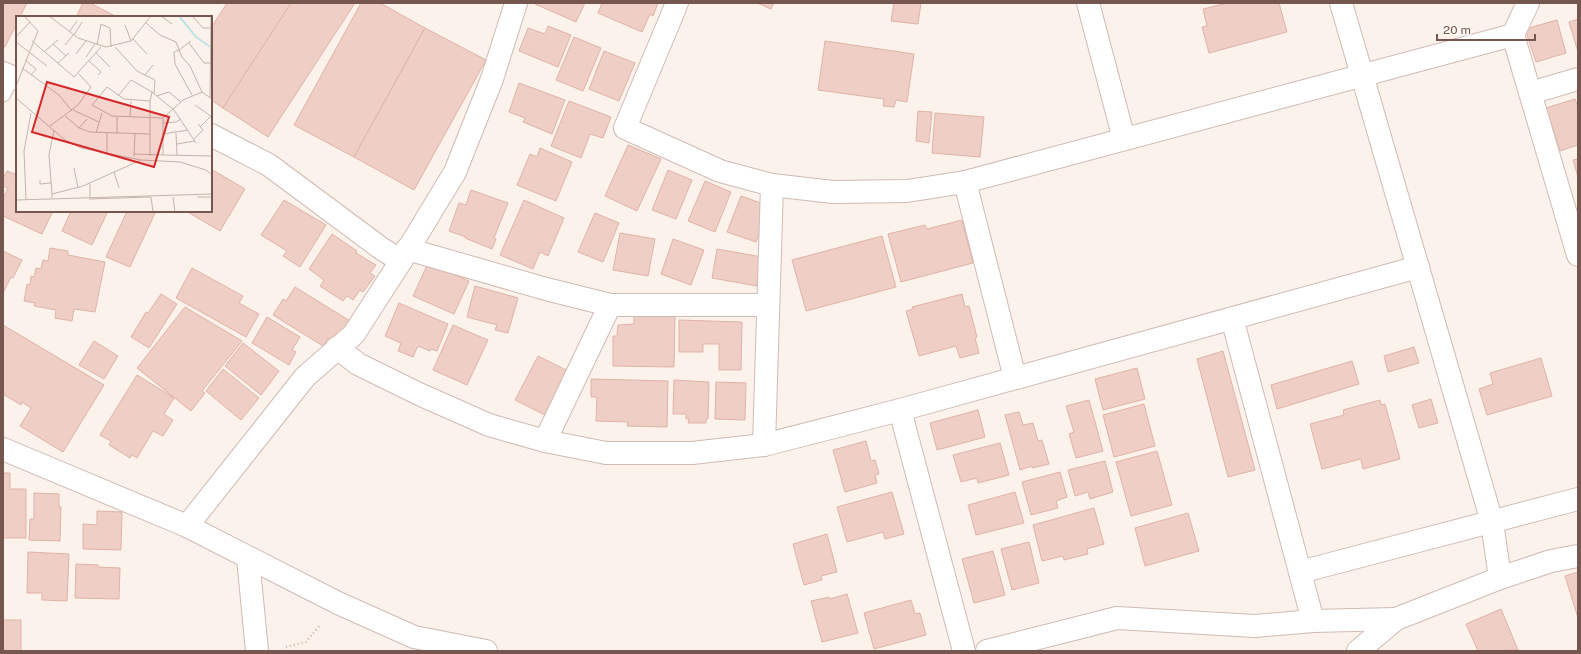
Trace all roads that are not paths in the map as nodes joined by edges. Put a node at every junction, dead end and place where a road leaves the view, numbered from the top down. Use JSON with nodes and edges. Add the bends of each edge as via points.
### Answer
{"nodes":[{"id":1,"x":516,"y":3,"type":"edge"},
{"id":2,"x":677,"y":3,"type":"edge"},
{"id":3,"x":1088,"y":3,"type":"edge"},
{"id":4,"x":1341,"y":3,"type":"edge"},
{"id":5,"x":1528,"y":3,"type":"edge"},
{"id":6,"x":1513,"y":35,"type":"junction"},
{"id":7,"x":1362,"y":75,"type":"junction"},
{"id":8,"x":1578,"y":79,"type":"edge"},
{"id":9,"x":1530,"y":93,"type":"junction"},
{"id":10,"x":212,"y":136,"type":"edge"},
{"id":11,"x":1124,"y":139,"type":"junction"},
{"id":12,"x":965,"y":182,"type":"junction"},
{"id":13,"x":772,"y":185,"type":"junction"},
{"id":14,"x":1574,"y":227,"type":"edge"},
{"id":15,"x":404,"y":255,"type":"junction"},
{"id":16,"x":1578,"y":255,"type":"edge"},
{"id":17,"x":1418,"y":267,"type":"junction"},
{"id":18,"x":610,"y":305,"type":"junction"},
{"id":19,"x":768,"y":305,"type":"junction"},
{"id":20,"x":1232,"y":318,"type":"junction"},
{"id":21,"x":337,"y":348,"type":"junction"},
{"id":22,"x":1015,"y":378,"type":"junction"},
{"id":23,"x":900,"y":410,"type":"junction"},
{"id":24,"x":545,"y":442,"type":"junction"},
{"id":25,"x":764,"y":445,"type":"junction"},
{"id":26,"x":3,"y":449,"type":"edge"},
{"id":27,"x":1578,"y":499,"type":"edge"},
{"id":28,"x":1492,"y":522,"type":"junction"},
{"id":29,"x":187,"y":526,"type":"junction"},
{"id":30,"x":1578,"y":556,"type":"edge"},
{"id":31,"x":248,"y":558,"type":"junction"},
{"id":32,"x":1300,"y":572,"type":"junction"},
{"id":33,"x":1500,"y":578,"type":"junction"},
{"id":34,"x":1396,"y":619,"type":"junction"},
{"id":35,"x":1313,"y":621,"type":"junction"},
{"id":36,"x":257,"y":651,"type":"edge"},
{"id":37,"x":486,"y":651,"type":"edge"},
{"id":38,"x":964,"y":651,"type":"edge"},
{"id":39,"x":987,"y":651,"type":"edge"},
{"id":40,"x":1358,"y":651,"type":"edge"}],
"edges":[{"from":1,"to":15,"type":"street","via":[[492,79],[455,172]]},
{"from":2,"to":13,"type":"street","via":[[625,128],[720,171]]},
{"from":3,"to":11,"type":"street"},
{"from":4,"to":7,"type":"street"},
{"from":5,"to":6,"type":"street"},
{"from":6,"to":7,"type":"street"},
{"from":6,"to":9,"type":"street"},
{"from":7,"to":11,"type":"street"},
{"from":7,"to":17,"type":"street"},
{"from":8,"to":9,"type":"street"},
{"from":9,"to":14,"type":"street"},
{"from":10,"to":15,"type":"street","via":[[269,165],[376,244]]},
{"from":11,"to":12,"type":"street"},
{"from":12,"to":13,"type":"street","via":[[907,191],[833,192]]},
{"from":12,"to":22,"type":"street"},
{"from":13,"to":19,"type":"street"},
{"from":14,"to":16,"type":"street"},
{"from":15,"to":18,"type":"street"},
{"from":15,"to":21,"type":"street","via":[[354,334]]},
{"from":17,"to":20,"type":"street"},
{"from":17,"to":28,"type":"street"},
{"from":18,"to":19,"type":"street"},
{"from":18,"to":24,"type":"street"},
{"from":19,"to":25,"type":"street"},
{"from":20,"to":22,"type":"street"},
{"from":20,"to":32,"type":"street"},
{"from":21,"to":24,"type":"street","via":[[358,364],[419,394],[489,425]]},
{"from":21,"to":29,"type":"street","via":[[306,377]]},
{"from":22,"to":23,"type":"street"},
{"from":23,"to":25,"type":"street"},
{"from":23,"to":38,"type":"street"},
{"from":24,"to":25,"type":"street","via":[[606,453],[692,454]]},
{"from":26,"to":29,"type":"street"},
{"from":27,"to":28,"type":"street"},
{"from":28,"to":32,"type":"street"},
{"from":28,"to":33,"type":"street"},
{"from":29,"to":31,"type":"street"},
{"from":30,"to":33,"type":"street","via":[[1551,561]]},
{"from":31,"to":36,"type":"street"},
{"from":31,"to":37,"type":"street","via":[[414,637]]},
{"from":32,"to":35,"type":"street"},
{"from":33,"to":34,"type":"street"},
{"from":34,"to":35,"type":"street"},
{"from":34,"to":40,"type":"street"},
{"from":35,"to":39,"type":"street","via":[[1255,626],[1117,618]]}]}
